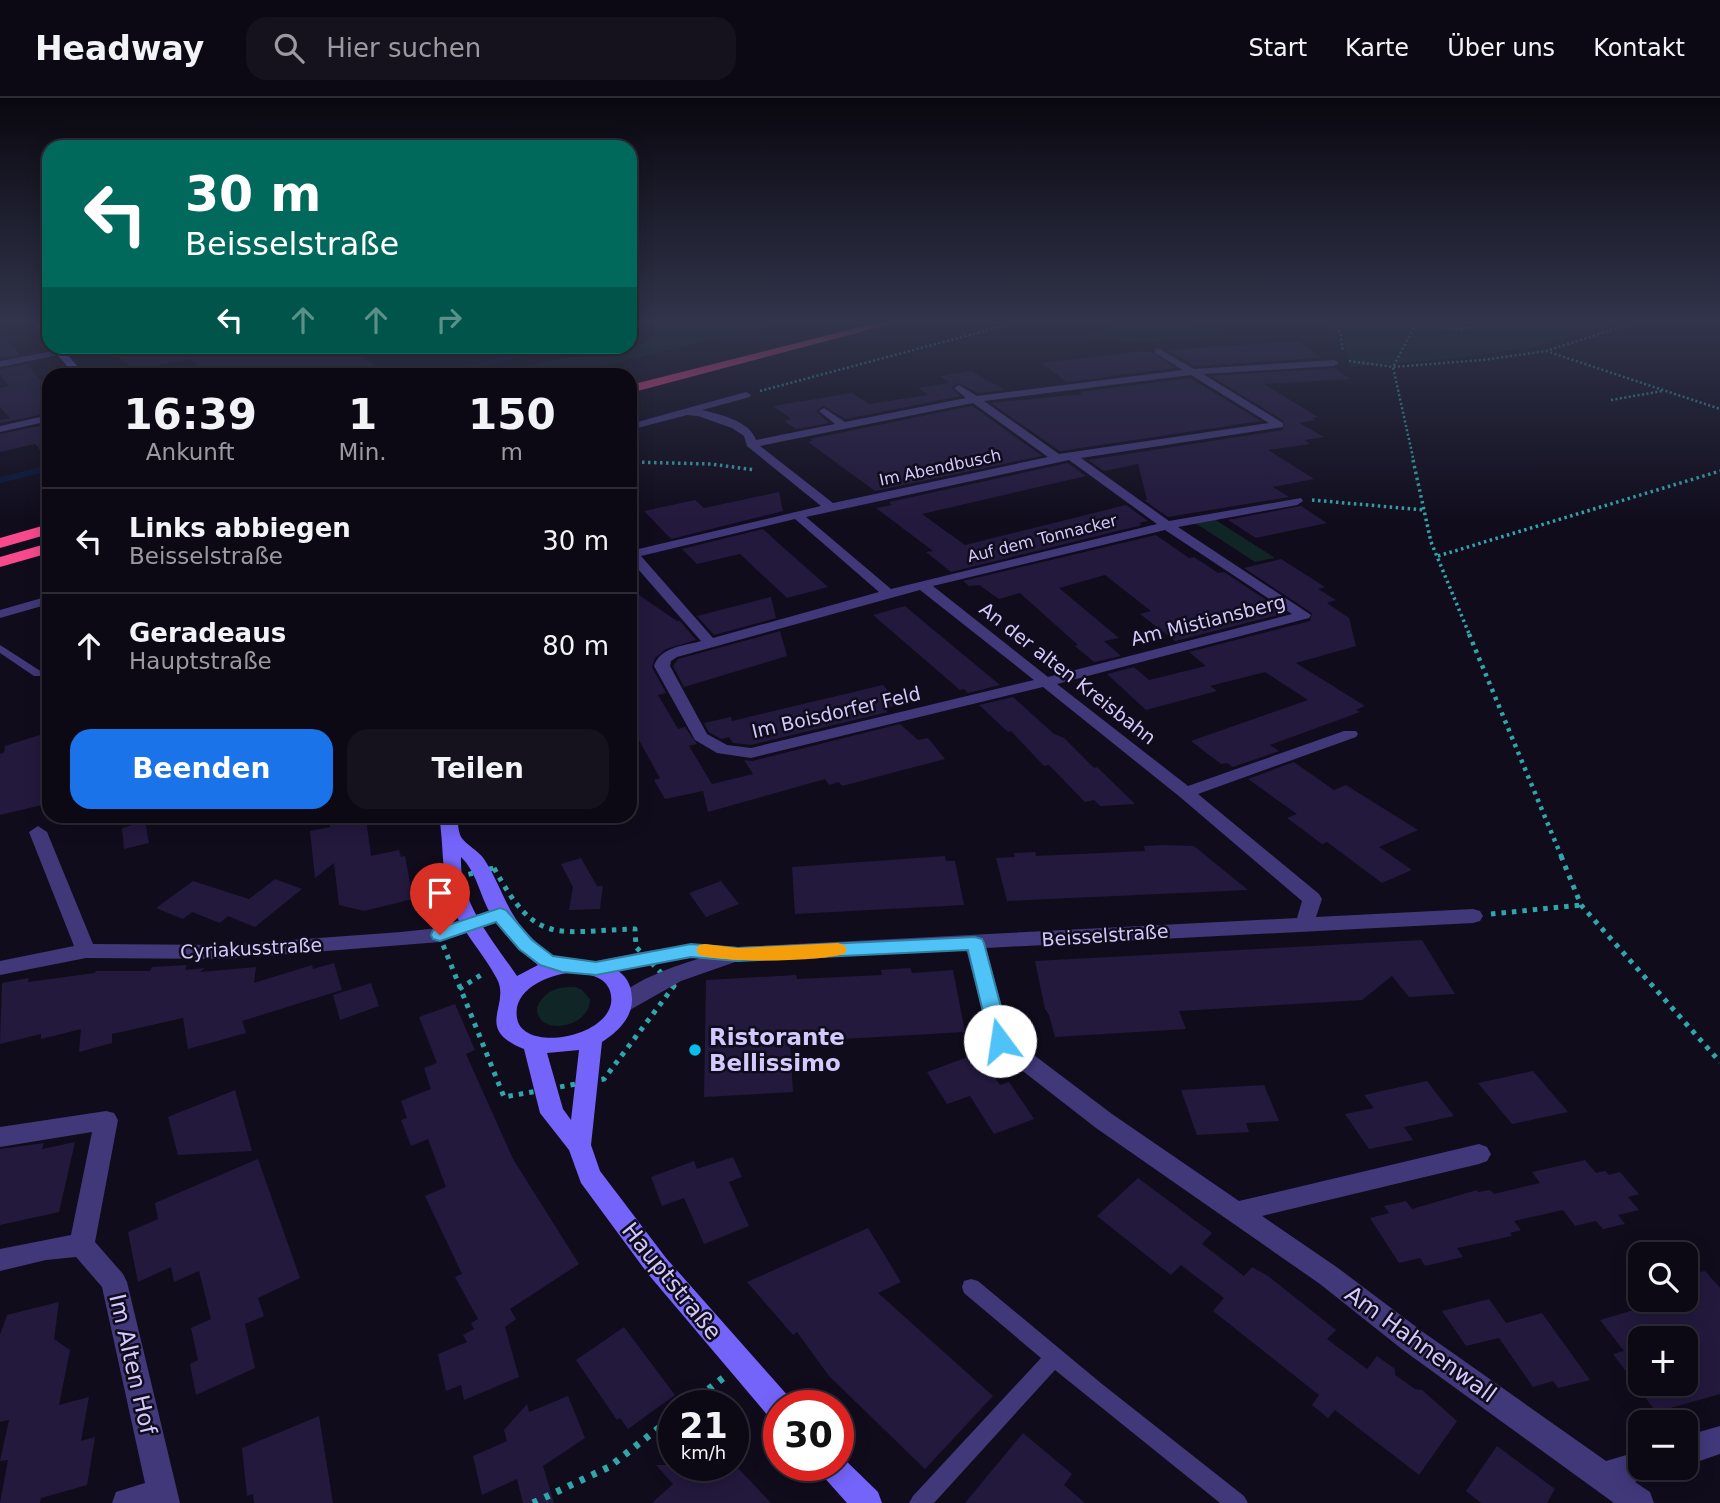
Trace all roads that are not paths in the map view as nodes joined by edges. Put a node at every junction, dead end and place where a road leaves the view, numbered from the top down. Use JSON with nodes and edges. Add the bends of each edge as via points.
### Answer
{"nodes":[{"id":1,"x":961,"y":390,"type":"edge"},
{"id":2,"x":1050,"y":390,"type":"edge"},
{"id":3,"x":1221,"y":390,"type":"edge"},
{"id":4,"x":746,"y":395,"type":"road end"},
{"id":5,"x":976,"y":399,"type":"junction"},
{"id":6,"x":824,"y":411,"type":"dead end"},
{"id":7,"x":689,"y":412,"type":"junction"},
{"id":8,"x":42,"y":420,"type":"edge"},
{"id":9,"x":637,"y":425,"type":"edge"},
{"id":10,"x":844,"y":426,"type":"junction"},
{"id":11,"x":0,"y":429,"type":"edge"},
{"id":12,"x":751,"y":444,"type":"junction"},
{"id":13,"x":1064,"y":457,"type":"junction"},
{"id":14,"x":1297,"y":501,"type":"road end"},
{"id":15,"x":830,"y":507,"type":"junction"},
{"id":16,"x":797,"y":515,"type":"junction"},
{"id":17,"x":1168,"y":526,"type":"junction"},
{"id":18,"x":42,"y":531,"type":"edge"},
{"id":19,"x":0,"y":543,"type":"edge"},
{"id":20,"x":42,"y":550,"type":"edge"},
{"id":21,"x":637,"y":553,"type":"edge"},
{"id":22,"x":637,"y":560,"type":"edge"},
{"id":23,"x":0,"y":562,"type":"edge"},
{"id":24,"x":924,"y":586,"type":"junction"},
{"id":25,"x":890,"y":594,"type":"junction"},
{"id":26,"x":42,"y":602,"type":"edge"},
{"id":27,"x":0,"y":614,"type":"edge"},
{"id":28,"x":710,"y":643,"type":"junction"},
{"id":29,"x":0,"y":648,"type":"edge"},
{"id":30,"x":38,"y":674,"type":"dead end"},
{"id":31,"x":1046,"y":682,"type":"junction"},
{"id":32,"x":1350,"y":734,"type":"dead end"},
{"id":33,"x":1186,"y":793,"type":"junction"},
{"id":34,"x":449,"y":823,"type":"edge"},
{"id":35,"x":38,"y":832,"type":"dead end"},
{"id":36,"x":452,"y":838,"type":"junction"},
{"id":37,"x":500,"y":914,"type":"junction"},
{"id":38,"x":1473,"y":916,"type":"road end"},
{"id":39,"x":1305,"y":923,"type":"junction"},
{"id":40,"x":471,"y":925,"type":"junction"},
{"id":41,"x":975,"y":943,"type":"junction"},
{"id":42,"x":86,"y":951,"type":"junction"},
{"id":43,"x":738,"y":954,"type":"junction"},
{"id":44,"x":562,"y":966,"type":"junction"},
{"id":45,"x":0,"y":968,"type":"edge"},
{"id":46,"x":596,"y":968,"type":"junction"},
{"id":47,"x":511,"y":997,"type":"junction"},
{"id":48,"x":621,"y":1007,"type":"junction"},
{"id":49,"x":591,"y":1039,"type":"junction"},
{"id":50,"x":534,"y":1045,"type":"junction"},
{"id":51,"x":0,"y":1137,"type":"edge"},
{"id":52,"x":579,"y":1145,"type":"junction"},
{"id":53,"x":1479,"y":1154,"type":"dead end"},
{"id":54,"x":1236,"y":1212,"type":"junction"},
{"id":55,"x":82,"y":1245,"type":"junction"},
{"id":56,"x":0,"y":1260,"type":"edge"},
{"id":57,"x":971,"y":1287,"type":"dead end"},
{"id":58,"x":1054,"y":1357,"type":"junction"},
{"id":59,"x":764,"y":1390,"type":"edge"},
{"id":60,"x":1720,"y":1440,"type":"edge"},
{"id":61,"x":1698,"y":1447,"type":"edge"},
{"id":62,"x":1628,"y":1470,"type":"edge"},
{"id":63,"x":1606,"y":1476,"type":"junction"},
{"id":64,"x":847,"y":1481,"type":"edge"},
{"id":65,"x":163,"y":1498,"type":"edge"},
{"id":66,"x":127,"y":1503,"type":"edge"},
{"id":67,"x":867,"y":1503,"type":"edge"},
{"id":68,"x":920,"y":1503,"type":"edge"},
{"id":69,"x":1237,"y":1503,"type":"edge"},
{"id":70,"x":1639,"y":1503,"type":"edge"}],
"edges":[{"from":1,"to":5,"type":"street","name":"Im Abendbusch"},
{"from":2,"to":5,"type":"street"},
{"from":3,"to":13,"type":"street","name":"Im Abendbusch","via":[[1279,425]]},
{"from":4,"to":7,"type":"street"},
{"from":5,"to":10,"type":"street"},
{"from":5,"to":13,"type":"street","name":"Im Abendbusch"},
{"from":6,"to":10,"type":"street"},
{"from":7,"to":9,"type":"street"},
{"from":7,"to":12,"type":"street","via":[[737,425],[749,435]]},
{"from":8,"to":11,"type":"street"},
{"from":10,"to":12,"type":"street"},
{"from":12,"to":15,"type":"street"},
{"from":13,"to":15,"type":"street","name":"Im Abendbusch"},
{"from":13,"to":17,"type":"street","name":"Auf dem Tonnacker"},
{"from":14,"to":17,"type":"street","name":"Auf dem Tonnacker"},
{"from":15,"to":16,"type":"street"},
{"from":16,"to":21,"type":"street"},
{"from":16,"to":25,"type":"street"},
{"from":17,"to":24,"type":"street","name":"Auf dem Tonnacker"},
{"from":17,"to":31,"type":"street","name":"Am Mistiansberg","via":[[1304,615]]},
{"from":18,"to":19,"type":"highway"},
{"from":20,"to":23,"type":"highway"},
{"from":22,"to":28,"type":"street"},
{"from":24,"to":25,"type":"street","name":"Im Boisdorfer Feld"},
{"from":24,"to":31,"type":"street","name":"An der alten Kreisbahn"},
{"from":25,"to":28,"type":"street","name":"Im Boisdorfer Feld"},
{"from":26,"to":27,"type":"street"},
{"from":28,"to":31,"type":"street","name":"Im Boisdorfer Feld","via":[[672,654],[662,666],[701,737],[723,749],[751,753]]},
{"from":29,"to":30,"type":"lane"},
{"from":31,"to":33,"type":"street","name":"An der alten Kreisbahn"},
{"from":32,"to":33,"type":"street"},
{"from":33,"to":39,"type":"street","name":"An der alten Kreisbahn","via":[[1312,899]]},
{"from":34,"to":36,"type":"main road"},
{"from":35,"to":42,"type":"street"},
{"from":36,"to":37,"type":"main road","via":[[476,861]]},
{"from":36,"to":40,"type":"main road","via":[[453,878]]},
{"from":37,"to":40,"type":"street","name":"Cyriakusstraße"},
{"from":37,"to":44,"type":"main road","via":[[526,945]]},
{"from":38,"to":39,"type":"street","name":"Beisselstraße"},
{"from":39,"to":41,"type":"street","name":"Beisselstraße"},
{"from":40,"to":42,"type":"street","name":"Cyriakusstraße","via":[[440,935],[225,952]]},
{"from":40,"to":47,"type":"main road","via":[[509,980]]},
{"from":41,"to":43,"type":"street","name":"Beisselstraße"},
{"from":41,"to":54,"type":"street","name":"Am Hahnenwall","via":[[1000,1041],[1104,1121]]},
{"from":42,"to":45,"type":"street","name":"Cyriakusstraße"},
{"from":43,"to":46,"type":"street","name":"Beisselstraße","via":[[677,952]]},
{"from":43,"to":48,"type":"street","name":"Beisselstraße","via":[[665,977]]},
{"from":44,"to":46,"type":"main road"},
{"from":44,"to":47,"type":"main road","via":[[532,976]]},
{"from":46,"to":48,"type":"main road","via":[[617,983]]},
{"from":47,"to":50,"type":"main road","via":[[506,1020],[512,1031]]},
{"from":48,"to":49,"type":"main road","via":[[606,1030]]},
{"from":49,"to":50,"type":"main road","via":[[557,1048]]},
{"from":49,"to":52,"type":"main road"},
{"from":50,"to":52,"type":"main road","name":"Hauptstraße","via":[[552,1113]]},
{"from":51,"to":55,"type":"street","via":[[106,1120]]},
{"from":52,"to":59,"type":"main road","name":"Hauptstraße","via":[[590,1176],[657,1266]]},
{"from":53,"to":54,"type":"street"},
{"from":54,"to":63,"type":"street","name":"Am Hahnenwall"},
{"from":55,"to":56,"type":"street"},
{"from":55,"to":65,"type":"street","name":"Im Alten Hof","via":[[114,1282]]},
{"from":57,"to":58,"type":"lane"},
{"from":58,"to":68,"type":"lane"},
{"from":58,"to":69,"type":"lane"},
{"from":60,"to":61,"type":"street"},
{"from":62,"to":63,"type":"street"},
{"from":63,"to":70,"type":"street","name":"Am Hahnenwall"},
{"from":64,"to":67,"type":"main road"},
{"from":65,"to":66,"type":"street","name":"Im Alten Hof"}]}
